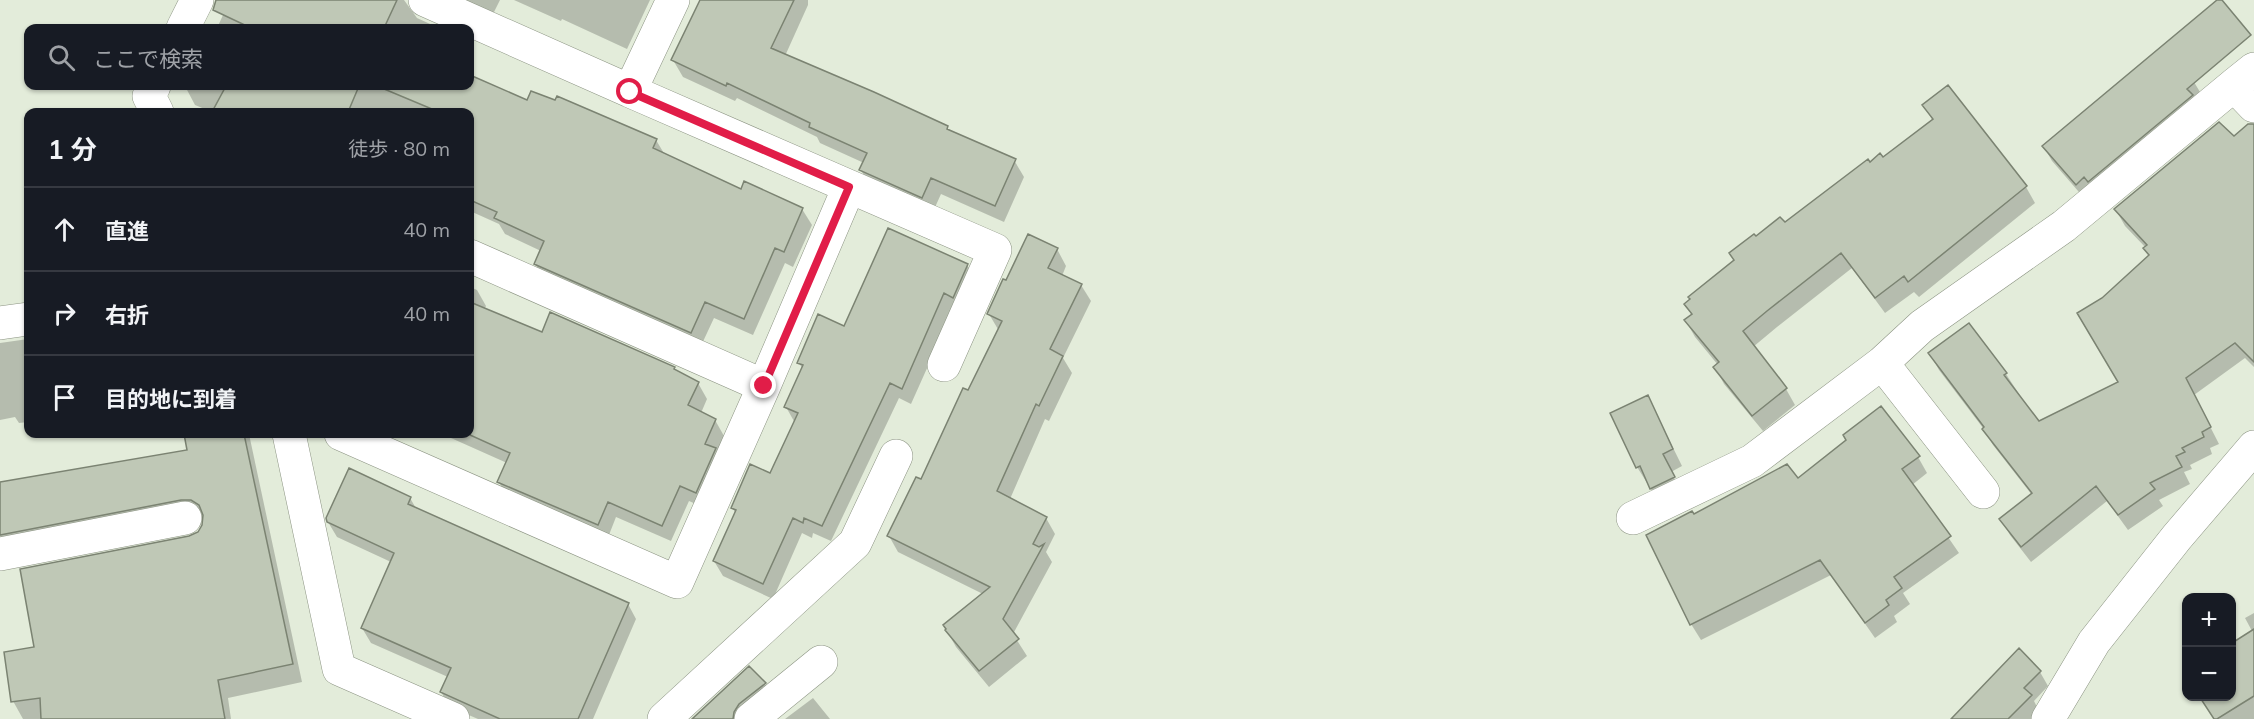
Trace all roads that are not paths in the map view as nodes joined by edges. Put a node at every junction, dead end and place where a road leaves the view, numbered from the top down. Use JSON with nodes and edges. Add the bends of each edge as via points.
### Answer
{"nodes":[{"id":1,"x":197,"y":0,"type":"edge"},
{"id":2,"x":425,"y":0,"type":"edge"},
{"id":3,"x":674,"y":0,"type":"edge"},
{"id":4,"x":185,"y":24,"type":"edge"},
{"id":5,"x":2248,"y":87,"type":"edge"},
{"id":6,"x":152,"y":90,"type":"edge"},
{"id":7,"x":630,"y":92,"type":"junction"},
{"id":8,"x":155,"y":108,"type":"edge"},
{"id":9,"x":849,"y":187,"type":"junction"},
{"id":10,"x":474,"y":257,"type":"edge"},
{"id":11,"x":24,"y":320,"type":"edge"},
{"id":12,"x":0,"y":323,"type":"edge"},
{"id":13,"x":1882,"y":363,"type":"junction"},
{"id":14,"x":944,"y":364,"type":"dead end"},
{"id":15,"x":764,"y":386,"type":"junction"},
{"id":16,"x":291,"y":438,"type":"edge"},
{"id":17,"x":350,"y":438,"type":"edge"},
{"id":18,"x":2254,"y":447,"type":"edge"},
{"id":19,"x":896,"y":456,"type":"dead end"},
{"id":20,"x":1983,"y":492,"type":"dead end"},
{"id":21,"x":185,"y":518,"type":"dead end"},
{"id":22,"x":1633,"y":518,"type":"dead end"},
{"id":23,"x":0,"y":554,"type":"edge"},
{"id":24,"x":821,"y":662,"type":"dead end"},
{"id":25,"x":453,"y":719,"type":"edge"},
{"id":26,"x":663,"y":719,"type":"edge"},
{"id":27,"x":751,"y":719,"type":"edge"},
{"id":28,"x":2048,"y":719,"type":"edge"}],
"edges":[{"from":1,"to":4,"type":"street"},
{"from":2,"to":7,"type":"street"},
{"from":3,"to":7,"type":"street"},
{"from":5,"to":13,"type":"street","via":[[1922,327]]},
{"from":6,"to":8,"type":"street","via":[[149,96]]},
{"from":7,"to":9,"type":"street"},
{"from":9,"to":14,"type":"street","via":[[995,250]]},
{"from":9,"to":15,"type":"street"},
{"from":10,"to":15,"type":"street"},
{"from":11,"to":12,"type":"street"},
{"from":13,"to":20,"type":"street"},
{"from":13,"to":22,"type":"street","via":[[1752,461]]},
{"from":15,"to":17,"type":"street","via":[[677,582]]},
{"from":16,"to":25,"type":"street","via":[[339,669]]},
{"from":18,"to":28,"type":"street","via":[[2094,642]]},
{"from":19,"to":26,"type":"street","via":[[855,543]]},
{"from":21,"to":23,"type":"street"},
{"from":24,"to":27,"type":"street"}]}
